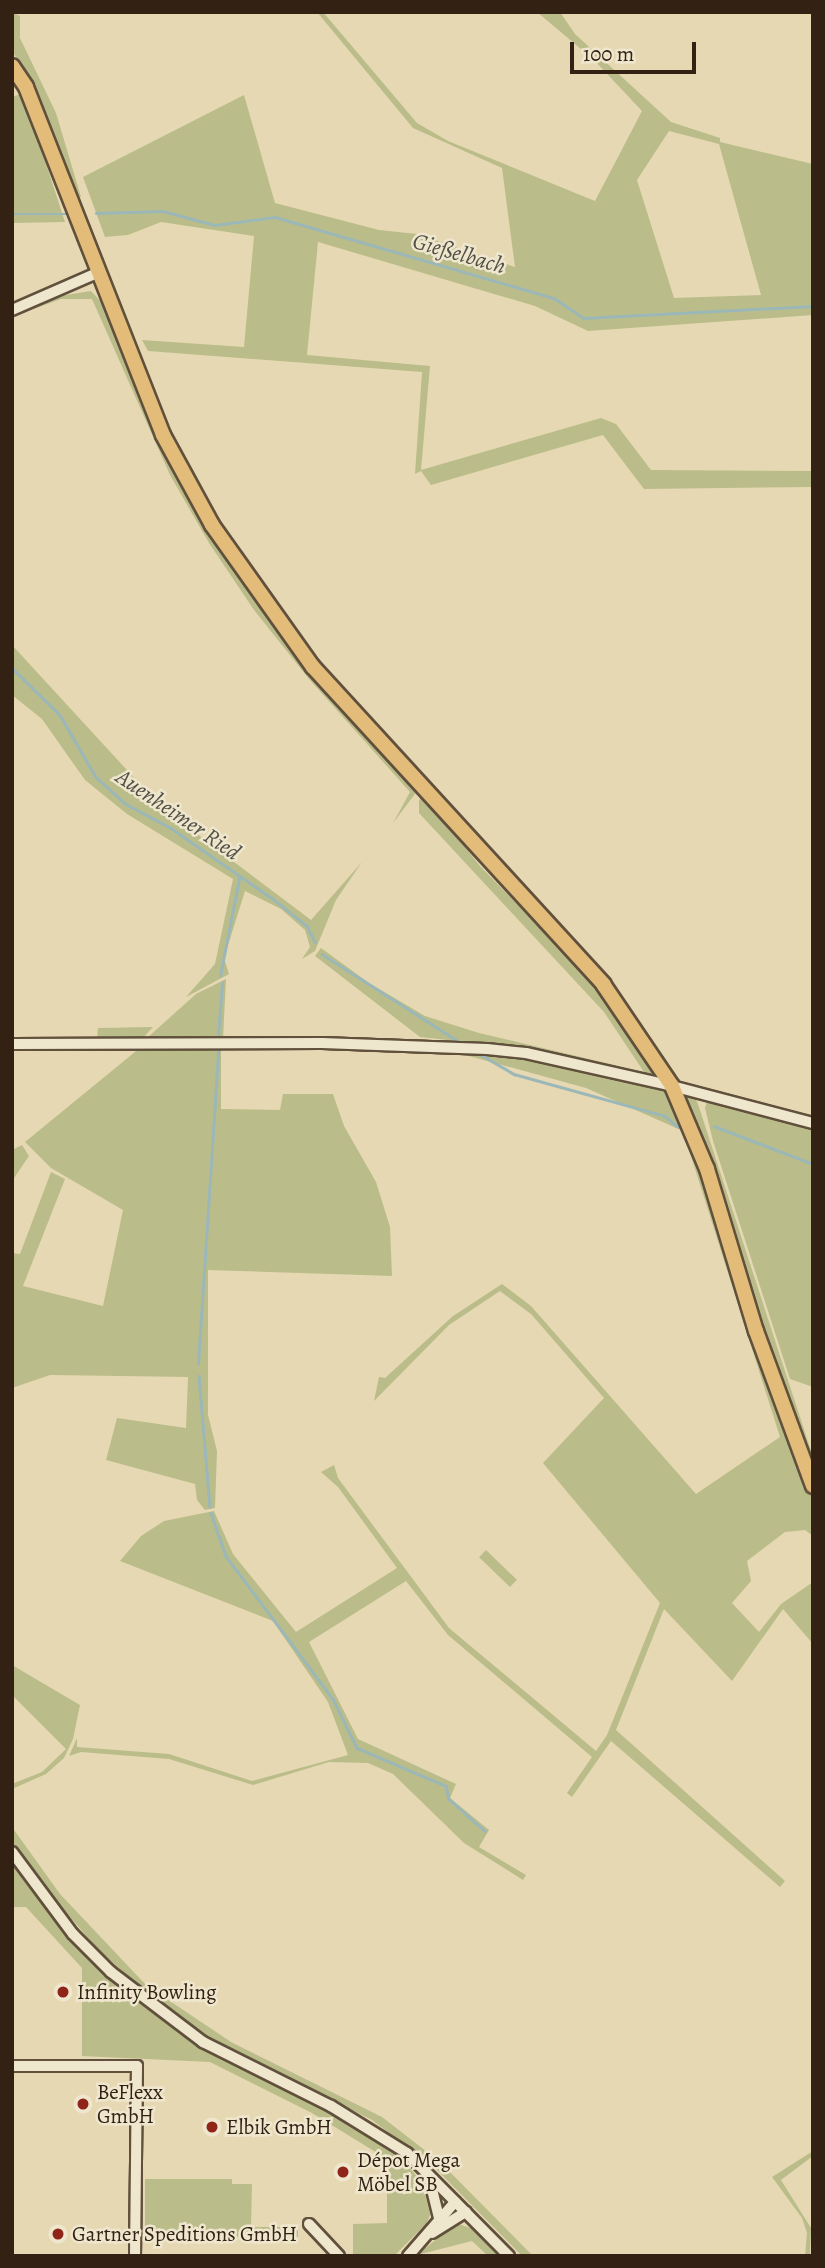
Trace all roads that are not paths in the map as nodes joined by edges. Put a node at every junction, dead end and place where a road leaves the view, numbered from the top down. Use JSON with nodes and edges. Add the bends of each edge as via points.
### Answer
{"nodes":[{"id":1,"x":12,"y":66,"type":"edge"},
{"id":2,"x":96,"y":273,"type":"junction"},
{"id":3,"x":12,"y":310,"type":"edge"},
{"id":4,"x":12,"y":1044,"type":"edge"},
{"id":5,"x":672,"y":1086,"type":"junction"},
{"id":6,"x":813,"y":1122,"type":"edge"},
{"id":7,"x":813,"y":1486,"type":"edge"},
{"id":8,"x":12,"y":1852,"type":"edge"},
{"id":9,"x":12,"y":2066,"type":"edge"},
{"id":10,"x":428,"y":2174,"type":"junction"},
{"id":11,"x":455,"y":2202,"type":"junction"},
{"id":12,"x":466,"y":2212,"type":"junction"},
{"id":13,"x":439,"y":2218,"type":"junction"},
{"id":14,"x":309,"y":2224,"type":"dead end"},
{"id":15,"x":432,"y":2233,"type":"junction"},
{"id":16,"x":135,"y":2256,"type":"edge"},
{"id":17,"x":339,"y":2256,"type":"edge"},
{"id":18,"x":408,"y":2256,"type":"edge"},
{"id":19,"x":509,"y":2256,"type":"edge"}],
"edges":[{"from":1,"to":2,"type":"main road","via":[[26,87]]},
{"from":2,"to":3,"type":"street"},
{"from":2,"to":5,"type":"main road","via":[[163,435],[212,525],[269,611],[313,667],[603,984]]},
{"from":4,"to":5,"type":"street","via":[[457,1047],[526,1053]]},
{"from":5,"to":6,"type":"street"},
{"from":5,"to":7,"type":"main road","via":[[707,1169],[755,1331]]},
{"from":8,"to":10,"type":"street","via":[[73,1934],[158,2011],[229,2058],[369,2127]]},
{"from":9,"to":16,"type":"street","via":[[137,2066]]},
{"from":10,"to":11,"type":"street"},
{"from":10,"to":13,"type":"street"},
{"from":11,"to":12,"type":"street"},
{"from":11,"to":13,"type":"street"},
{"from":12,"to":15,"type":"street"},
{"from":12,"to":19,"type":"street"},
{"from":13,"to":15,"type":"street"},
{"from":14,"to":17,"type":"street"},
{"from":15,"to":18,"type":"street"}]}
